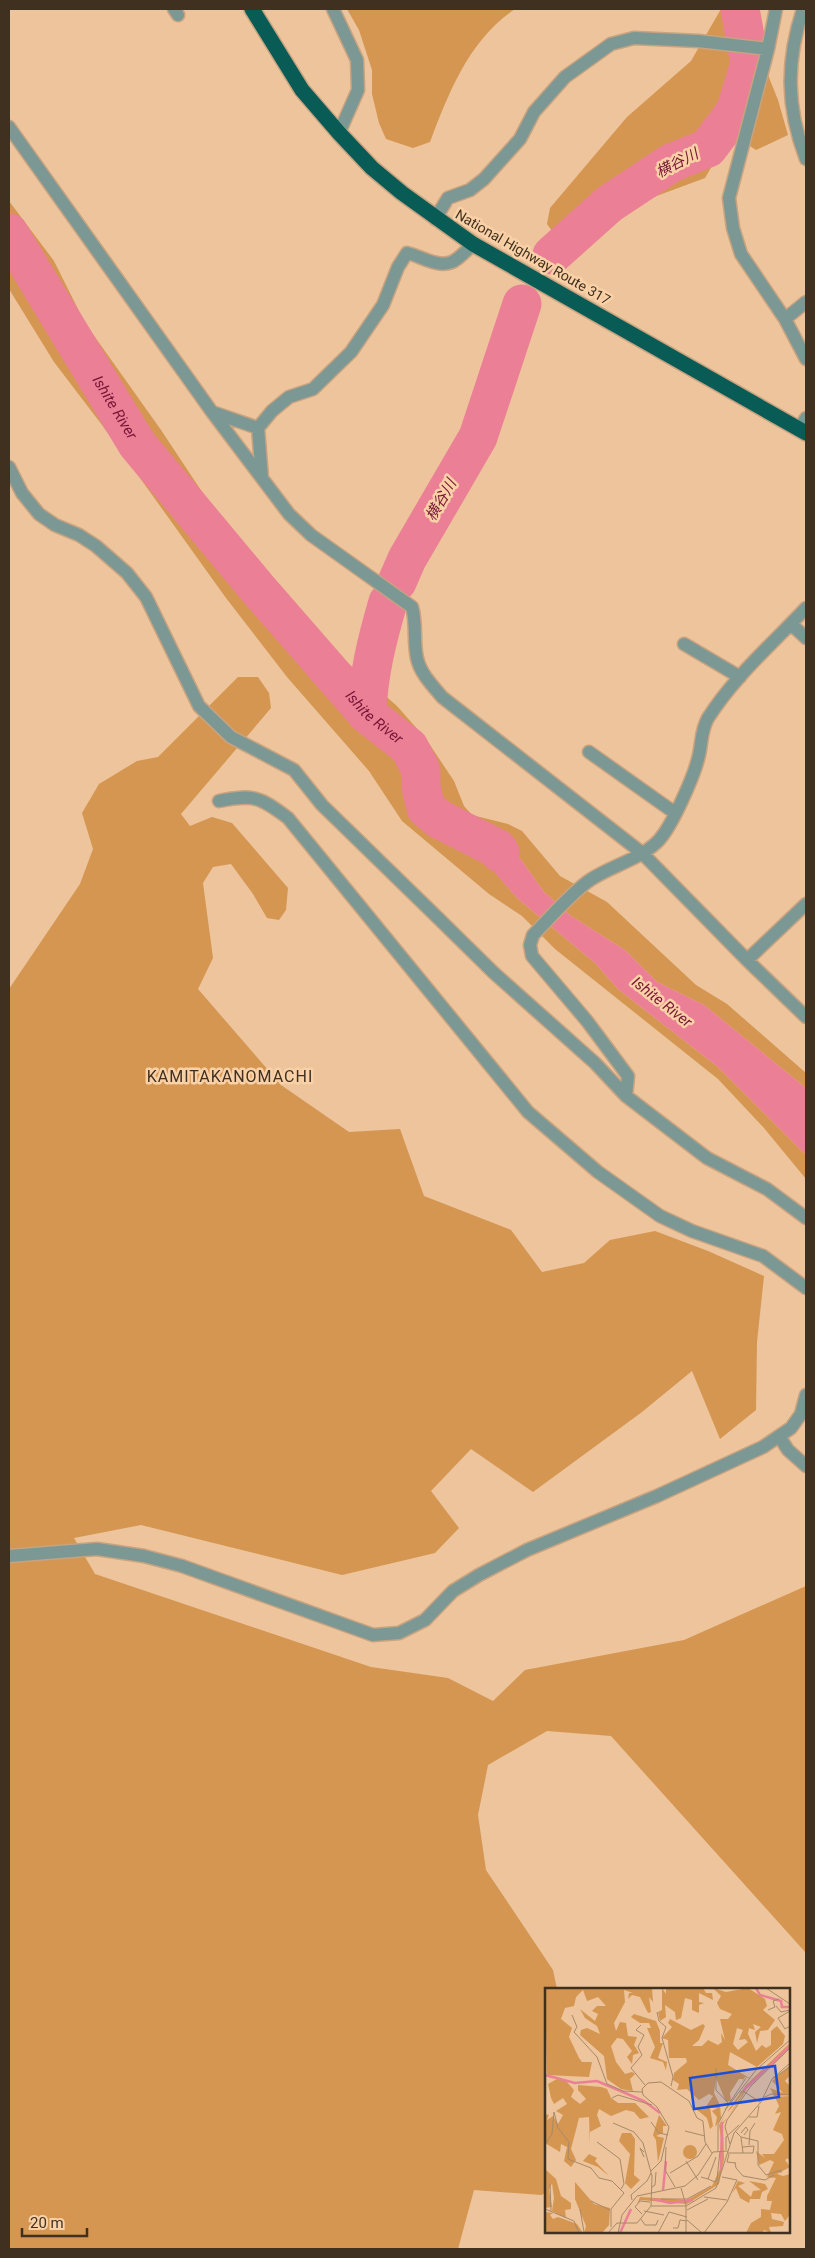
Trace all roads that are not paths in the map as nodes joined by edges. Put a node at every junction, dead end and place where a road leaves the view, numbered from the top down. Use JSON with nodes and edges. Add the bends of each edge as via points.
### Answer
{"nodes":[{"id":1,"x":252,"y":9,"type":"edge"},
{"id":2,"x":333,"y":9,"type":"edge"},
{"id":3,"x":776,"y":9,"type":"edge"},
{"id":4,"x":803,"y":9,"type":"edge"},
{"id":5,"x":763,"y":49,"type":"junction"},
{"id":6,"x":9,"y":127,"type":"edge"},
{"id":7,"x":339,"y":133,"type":"junction"},
{"id":8,"x":806,"y":159,"type":"edge"},
{"id":9,"x":435,"y":219,"type":"junction"},
{"id":10,"x":473,"y":244,"type":"junction"},
{"id":11,"x":806,"y":302,"type":"edge"},
{"id":12,"x":784,"y":319,"type":"junction"},
{"id":13,"x":806,"y":358,"type":"edge"},
{"id":14,"x":212,"y":412,"type":"junction"},
{"id":15,"x":804,"y":426,"type":"edge"},
{"id":16,"x":258,"y":428,"type":"junction"},
{"id":17,"x":9,"y":466,"type":"edge"},
{"id":18,"x":262,"y":479,"type":"junction"},
{"id":19,"x":806,"y":608,"type":"edge"},
{"id":20,"x":791,"y":624,"type":"junction"},
{"id":21,"x":806,"y":638,"type":"edge"},
{"id":22,"x":684,"y":644,"type":"dead end"},
{"id":23,"x":740,"y":677,"type":"junction"},
{"id":24,"x":589,"y":752,"type":"dead end"},
{"id":25,"x":219,"y":801,"type":"dead end"},
{"id":26,"x":675,"y":813,"type":"junction"},
{"id":27,"x":642,"y":853,"type":"junction"},
{"id":28,"x":806,"y":904,"type":"edge"},
{"id":29,"x":747,"y":960,"type":"junction"},
{"id":30,"x":806,"y":1017,"type":"edge"},
{"id":31,"x":626,"y":1096,"type":"junction"},
{"id":32,"x":806,"y":1218,"type":"edge"},
{"id":33,"x":806,"y":1288,"type":"edge"},
{"id":34,"x":806,"y":1395,"type":"edge"},
{"id":35,"x":779,"y":1436,"type":"junction"},
{"id":36,"x":806,"y":1466,"type":"edge"},
{"id":37,"x":9,"y":1556,"type":"edge"}],
"edges":[{"from":1,"to":7,"type":"highway","name":"National Highway Route 317","via":[[302,90]]},
{"from":2,"to":7,"type":"street","via":[[356,60],[358,90]]},
{"from":3,"to":5,"type":"street"},
{"from":4,"to":8,"type":"street","via":[[790,65],[791,105]]},
{"from":5,"to":9,"type":"street","via":[[634,38],[611,44],[564,77],[534,112],[520,139],[484,179],[470,190],[448,198]]},
{"from":5,"to":12,"type":"street","via":[[729,198],[740,254]]},
{"from":6,"to":14,"type":"street"},
{"from":7,"to":9,"type":"highway","name":"National Highway Route 317","via":[[372,168]]},
{"from":9,"to":10,"type":"highway","name":"National Highway Route 317"},
{"from":10,"to":15,"type":"highway","name":"National Highway Route 317"},
{"from":10,"to":16,"type":"street","via":[[452,262],[435,264],[407,253],[383,305],[351,352],[312,389],[289,397]]},
{"from":11,"to":12,"type":"street"},
{"from":12,"to":13,"type":"street"},
{"from":14,"to":16,"type":"street"},
{"from":14,"to":18,"type":"street"},
{"from":16,"to":18,"type":"street"},
{"from":17,"to":31,"type":"street","via":[[22,493],[39,514],[96,546],[126,573],[146,598],[199,706],[231,737],[294,770],[322,805],[437,918],[595,1063]]},
{"from":18,"to":27,"type":"street","via":[[289,514],[311,535],[412,607],[416,621],[417,658],[424,675],[442,698]]},
{"from":19,"to":20,"type":"street"},
{"from":20,"to":21,"type":"street"},
{"from":20,"to":23,"type":"street"},
{"from":22,"to":23,"type":"street"},
{"from":23,"to":26,"type":"street","via":[[707,719],[694,770]]},
{"from":24,"to":26,"type":"street"},
{"from":25,"to":33,"type":"street","via":[[242,796],[266,801],[288,818],[528,1112],[598,1172],[660,1216],[763,1256]]},
{"from":26,"to":27,"type":"street","via":[[657,843]]},
{"from":27,"to":29,"type":"street"},
{"from":27,"to":31,"type":"street","via":[[590,880],[533,935],[530,945],[532,956],[628,1076]]},
{"from":28,"to":29,"type":"street"},
{"from":29,"to":30,"type":"street"},
{"from":31,"to":32,"type":"street","via":[[707,1158],[767,1189]]},
{"from":34,"to":35,"type":"street","via":[[791,1428]]},
{"from":35,"to":36,"type":"street","via":[[788,1450]]},
{"from":35,"to":37,"type":"street","via":[[763,1447],[657,1496],[527,1550],[453,1592],[425,1620],[398,1633],[373,1636],[182,1566],[144,1556],[97,1549]]}]}
